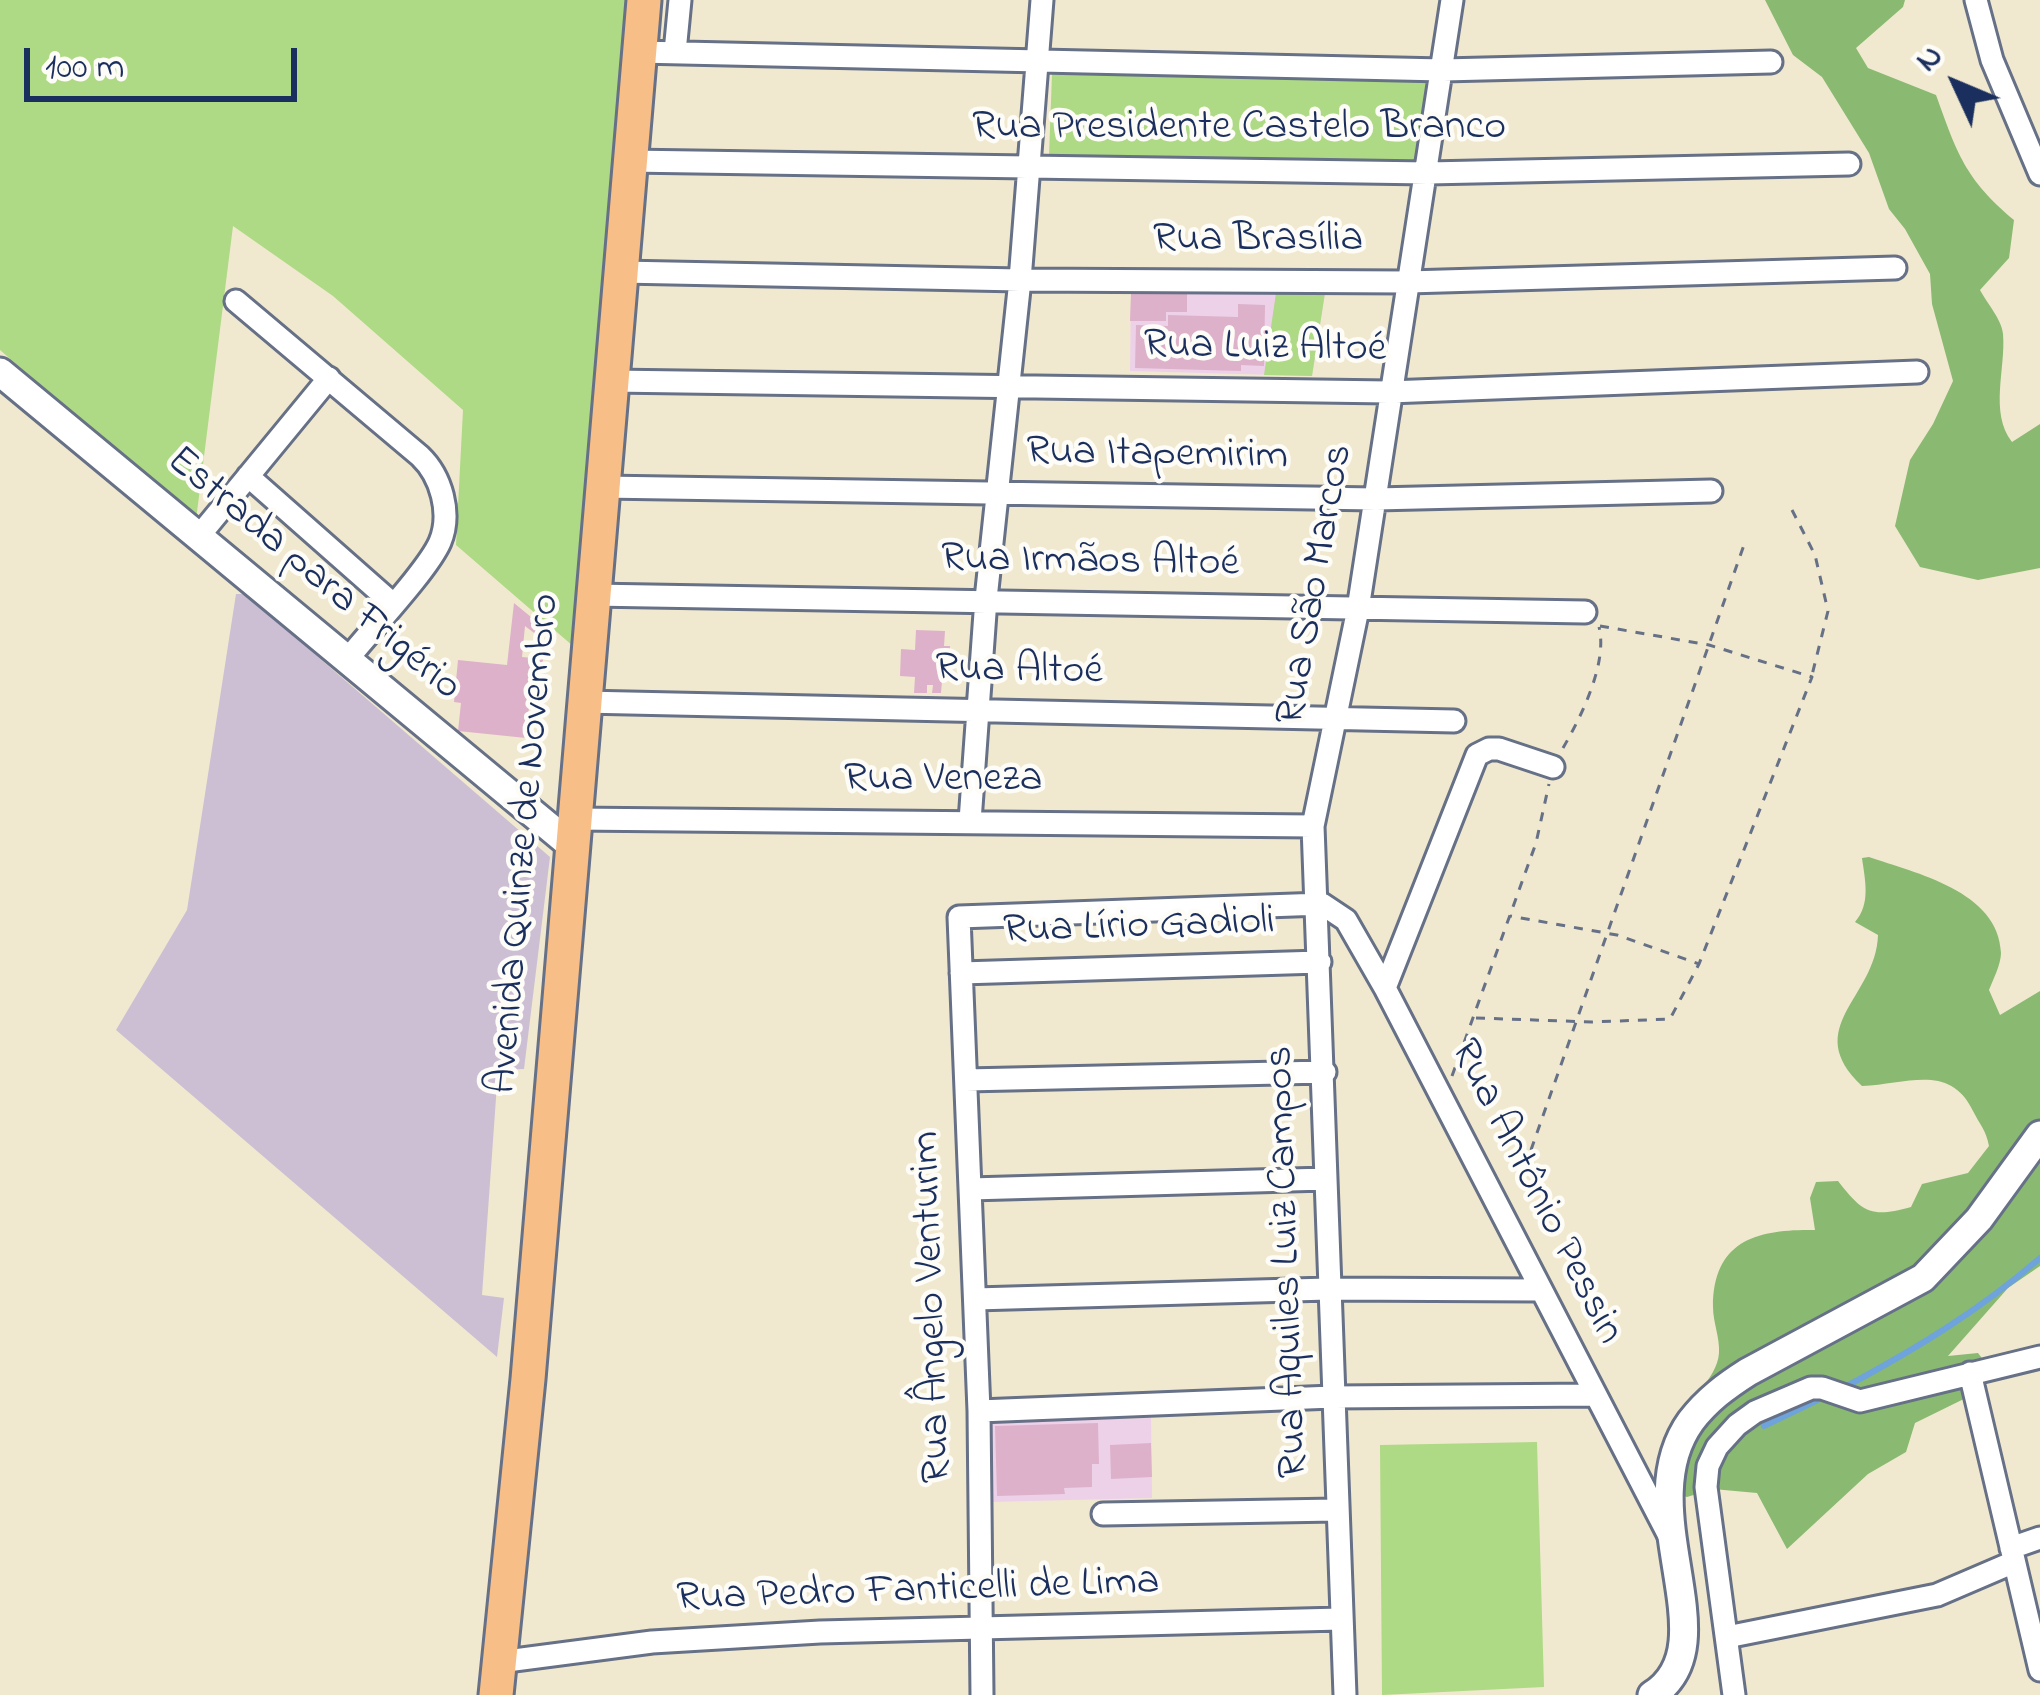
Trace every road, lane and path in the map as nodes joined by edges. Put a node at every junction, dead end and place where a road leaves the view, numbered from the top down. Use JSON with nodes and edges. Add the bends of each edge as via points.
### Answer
{"nodes":[{"id":1,"x":644,"y":0,"type":"edge"},
{"id":2,"x":680,"y":0,"type":"edge"},
{"id":3,"x":1042,"y":0,"type":"edge"},
{"id":4,"x":1452,"y":0,"type":"edge"},
{"id":5,"x":1976,"y":0,"type":"edge"},
{"id":6,"x":638,"y":52,"type":"junction"},
{"id":7,"x":675,"y":52,"type":"junction"},
{"id":8,"x":1036,"y":62,"type":"junction"},
{"id":9,"x":1772,"y":62,"type":"dead end"},
{"id":10,"x":1443,"y":70,"type":"junction"},
{"id":11,"x":628,"y":161,"type":"junction"},
{"id":12,"x":1849,"y":164,"type":"dead end"},
{"id":13,"x":1030,"y":169,"type":"junction"},
{"id":14,"x":1428,"y":173,"type":"junction"},
{"id":15,"x":2040,"y":174,"type":"edge"},
{"id":16,"x":1895,"y":268,"type":"dead end"},
{"id":17,"x":621,"y":272,"type":"junction"},
{"id":18,"x":1020,"y":280,"type":"junction"},
{"id":19,"x":1408,"y":282,"type":"junction"},
{"id":20,"x":236,"y":301,"type":"dead end"},
{"id":21,"x":0,"y":372,"type":"edge"},
{"id":22,"x":1917,"y":372,"type":"dead end"},
{"id":23,"x":329,"y":378,"type":"junction"},
{"id":24,"x":611,"y":381,"type":"junction"},
{"id":25,"x":1009,"y":384,"type":"junction"},
{"id":26,"x":1389,"y":392,"type":"junction"},
{"id":27,"x":248,"y":476,"type":"junction"},
{"id":28,"x":602,"y":487,"type":"junction"},
{"id":29,"x":1711,"y":491,"type":"dead end"},
{"id":30,"x":999,"y":492,"type":"junction"},
{"id":31,"x":1376,"y":500,"type":"junction"},
{"id":32,"x":1792,"y":510,"type":"dead end"},
{"id":33,"x":199,"y":536,"type":"junction"},
{"id":34,"x":1744,"y":545,"type":"dead end"},
{"id":35,"x":592,"y":596,"type":"junction"},
{"id":36,"x":986,"y":599,"type":"junction"},
{"id":37,"x":392,"y":603,"type":"junction"},
{"id":38,"x":1358,"y":609,"type":"junction"},
{"id":39,"x":1592,"y":619,"type":"junction"},
{"id":40,"x":1709,"y":645,"type":"junction"},
{"id":41,"x":347,"y":660,"type":"junction"},
{"id":42,"x":1812,"y":677,"type":"junction"},
{"id":43,"x":583,"y":702,"type":"junction"},
{"id":44,"x":980,"y":711,"type":"junction"},
{"id":45,"x":1336,"y":718,"type":"junction"},
{"id":46,"x":1454,"y":721,"type":"dead end"},
{"id":47,"x":1553,"y":767,"type":"junction"},
{"id":48,"x":970,"y":821,"type":"junction"},
{"id":49,"x":1313,"y":826,"type":"junction"},
{"id":50,"x":572,"y":832,"type":"junction"},
{"id":51,"x":1316,"y":904,"type":"junction"},
{"id":52,"x":1510,"y":916,"type":"junction"},
{"id":53,"x":1608,"y":934,"type":"junction"},
{"id":54,"x":1320,"y":962,"type":"junction"},
{"id":55,"x":1699,"y":964,"type":"junction"},
{"id":56,"x":961,"y":974,"type":"junction"},
{"id":57,"x":1385,"y":988,"type":"junction"},
{"id":58,"x":1474,"y":1018,"type":"junction"},
{"id":59,"x":1577,"y":1022,"type":"junction"},
{"id":60,"x":1325,"y":1072,"type":"junction"},
{"id":61,"x":966,"y":1080,"type":"junction"},
{"id":62,"x":1443,"y":1100,"type":"junction"},
{"id":63,"x":2040,"y":1135,"type":"edge"},
{"id":64,"x":1326,"y":1179,"type":"junction"},
{"id":65,"x":1519,"y":1184,"type":"dead end"},
{"id":66,"x":970,"y":1190,"type":"junction"},
{"id":67,"x":1328,"y":1289,"type":"junction"},
{"id":68,"x":1539,"y":1290,"type":"junction"},
{"id":69,"x":975,"y":1299,"type":"junction"},
{"id":70,"x":2040,"y":1357,"type":"edge"},
{"id":71,"x":1970,"y":1373,"type":"junction"},
{"id":72,"x":1594,"y":1394,"type":"junction"},
{"id":73,"x":1333,"y":1397,"type":"junction"},
{"id":74,"x":979,"y":1412,"type":"junction"},
{"id":75,"x":1336,"y":1510,"type":"junction"},
{"id":76,"x":1103,"y":1514,"type":"dead end"},
{"id":77,"x":1669,"y":1534,"type":"junction"},
{"id":78,"x":2040,"y":1538,"type":"edge"},
{"id":79,"x":2013,"y":1556,"type":"junction"},
{"id":80,"x":1341,"y":1619,"type":"junction"},
{"id":81,"x":981,"y":1626,"type":"junction"},
{"id":82,"x":1727,"y":1637,"type":"junction"},
{"id":83,"x":2040,"y":1670,"type":"edge"},
{"id":84,"x":498,"y":1678,"type":"edge"},
{"id":85,"x":1662,"y":1690,"type":"edge"},
{"id":86,"x":982,"y":1695,"type":"edge"},
{"id":87,"x":1345,"y":1695,"type":"edge"},
{"id":88,"x":1734,"y":1695,"type":"edge"}],
"edges":[{"from":1,"to":6,"type":"main road","name":"Avenida Quinze de Novembro"},
{"from":2,"to":7,"type":"street"},
{"from":3,"to":8,"type":"street"},
{"from":4,"to":10,"type":"street","name":"Rua São Marcos"},
{"from":5,"to":15,"type":"street"},
{"from":6,"to":7,"type":"street"},
{"from":6,"to":11,"type":"main road","name":"Avenida Quinze de Novembro"},
{"from":7,"to":8,"type":"street"},
{"from":8,"to":10,"type":"street"},
{"from":8,"to":13,"type":"street"},
{"from":9,"to":10,"type":"street"},
{"from":10,"to":14,"type":"street","name":"Rua São Marcos"},
{"from":11,"to":13,"type":"street","name":"Rua Presidente Castelo Branco"},
{"from":11,"to":17,"type":"main road","name":"Avenida Quinze de Novembro"},
{"from":12,"to":14,"type":"street","name":"Rua Presidente Castelo Branco"},
{"from":13,"to":14,"type":"street","name":"Rua Presidente Castelo Branco"},
{"from":13,"to":18,"type":"street"},
{"from":14,"to":19,"type":"street","name":"Rua São Marcos"},
{"from":16,"to":19,"type":"street","name":"Rua Brasília"},
{"from":17,"to":18,"type":"street","name":"Rua Brasília"},
{"from":17,"to":24,"type":"main road","name":"Avenida Quinze de Novembro"},
{"from":18,"to":19,"type":"street","name":"Rua Brasília"},
{"from":18,"to":25,"type":"street"},
{"from":19,"to":26,"type":"street","name":"Rua São Marcos"},
{"from":20,"to":23,"type":"street"},
{"from":21,"to":33,"type":"street","name":"Estrada para Frigério"},
{"from":22,"to":26,"type":"street","name":"Rua Luiz Altoé"},
{"from":23,"to":27,"type":"street"},
{"from":23,"to":37,"type":"street","via":[[429,464],[440,486],[441,539]]},
{"from":24,"to":25,"type":"street","name":"Rua Luiz Altoé"},
{"from":24,"to":28,"type":"main road","name":"Avenida Quinze de Novembro"},
{"from":25,"to":26,"type":"street","name":"Rua Luiz Altoé"},
{"from":25,"to":30,"type":"street"},
{"from":26,"to":31,"type":"street","name":"Rua São Marcos"},
{"from":27,"to":33,"type":"street"},
{"from":27,"to":37,"type":"street"},
{"from":28,"to":30,"type":"street","name":"Rua Itapemirim"},
{"from":28,"to":35,"type":"main road","name":"Avenida Quinze de Novembro"},
{"from":29,"to":31,"type":"street","name":"Rua Itapemirim"},
{"from":30,"to":31,"type":"street","name":"Rua Itapemirim"},
{"from":30,"to":36,"type":"street"},
{"from":31,"to":38,"type":"street","name":"Rua São Marcos"},
{"from":32,"to":42,"type":"path","via":[[1815,555],[1828,611]]},
{"from":33,"to":41,"type":"street","name":"Estrada para Frigério"},
{"from":34,"to":40,"type":"path"},
{"from":35,"to":36,"type":"street","name":"Rua Irmãos Altoé"},
{"from":35,"to":43,"type":"main road","name":"Avenida Quinze de Novembro"},
{"from":36,"to":38,"type":"street","name":"Rua Irmãos Altoé"},
{"from":36,"to":44,"type":"street"},
{"from":37,"to":41,"type":"street"},
{"from":38,"to":39,"type":"street","name":"Rua Irmãos Altoé"},
{"from":38,"to":45,"type":"street","name":"Rua São Marcos"},
{"from":39,"to":40,"type":"path"},
{"from":39,"to":47,"type":"path","via":[[1600,653]]},
{"from":40,"to":42,"type":"path"},
{"from":40,"to":53,"type":"path"},
{"from":41,"to":50,"type":"street","name":"Estrada para Frigério"},
{"from":42,"to":55,"type":"path"},
{"from":43,"to":44,"type":"street","name":"Rua Altoé"},
{"from":43,"to":50,"type":"main road","name":"Avenida Quinze de Novembro"},
{"from":44,"to":45,"type":"street","name":"Rua Altoé"},
{"from":44,"to":48,"type":"street"},
{"from":45,"to":46,"type":"street","name":"Rua Altoé"},
{"from":45,"to":49,"type":"street","name":"Rua São Marcos"},
{"from":47,"to":52,"type":"path"},
{"from":47,"to":57,"type":"street","via":[[1499,749],[1477,755]]},
{"from":48,"to":49,"type":"street","name":"Rua Veneza"},
{"from":48,"to":50,"type":"street","name":"Rua Veneza"},
{"from":49,"to":51,"type":"street","name":"Rua Aquiles Luiz Campos"},
{"from":50,"to":84,"type":"main road","name":"Avenida Quinze de Novembro"},
{"from":51,"to":54,"type":"street","name":"Rua Aquiles Luiz Campos"},
{"from":51,"to":56,"type":"street","name":"Rua Ângelo Venturim","via":[[958,917]]},
{"from":51,"to":57,"type":"street","name":"Rua Antônio Pessin","via":[[1346,920]]},
{"from":52,"to":53,"type":"path"},
{"from":52,"to":58,"type":"path"},
{"from":53,"to":55,"type":"path"},
{"from":53,"to":59,"type":"path"},
{"from":54,"to":56,"type":"street","name":"Rua Lírio Gadioli"},
{"from":54,"to":60,"type":"street","name":"Rua Aquiles Luiz Campos"},
{"from":55,"to":59,"type":"path","via":[[1670,1019]]},
{"from":56,"to":61,"type":"street","name":"Rua Ângelo Venturim"},
{"from":57,"to":62,"type":"street","name":"Rua Antônio Pessin"},
{"from":58,"to":59,"type":"path"},
{"from":58,"to":62,"type":"path"},
{"from":59,"to":65,"type":"path"},
{"from":60,"to":61,"type":"street"},
{"from":60,"to":64,"type":"street","name":"Rua Aquiles Luiz Campos"},
{"from":61,"to":66,"type":"street","name":"Rua Ângelo Venturim"},
{"from":62,"to":68,"type":"street","name":"Rua Antônio Pessin"},
{"from":63,"to":77,"type":"street","via":[[1923,1278],[1748,1372],[1708,1402],[1676,1450],[1666,1496]]},
{"from":64,"to":66,"type":"street"},
{"from":64,"to":67,"type":"street","name":"Rua Aquiles Luiz Campos"},
{"from":66,"to":69,"type":"street","name":"Rua Ângelo Venturim"},
{"from":67,"to":68,"type":"street"},
{"from":67,"to":69,"type":"street"},
{"from":67,"to":73,"type":"street","name":"Rua Aquiles Luiz Campos"},
{"from":68,"to":72,"type":"street","name":"Rua Antônio Pessin"},
{"from":69,"to":74,"type":"street","name":"Rua Ângelo Venturim"},
{"from":70,"to":71,"type":"street"},
{"from":71,"to":79,"type":"street"},
{"from":71,"to":82,"type":"street","via":[[1860,1401],[1811,1388],[1737,1425],[1717,1447],[1706,1487]]},
{"from":72,"to":73,"type":"street"},
{"from":72,"to":77,"type":"street","name":"Rua Antônio Pessin"},
{"from":73,"to":74,"type":"street"},
{"from":73,"to":75,"type":"street","name":"Rua Aquiles Luiz Campos"},
{"from":74,"to":81,"type":"street","name":"Rua Ângelo Venturim"},
{"from":75,"to":76,"type":"street"},
{"from":75,"to":80,"type":"street","name":"Rua Aquiles Luiz Campos"},
{"from":77,"to":85,"type":"street","via":[[1685,1628]]},
{"from":78,"to":79,"type":"street"},
{"from":79,"to":82,"type":"street","via":[[1937,1595]]},
{"from":79,"to":83,"type":"street"},
{"from":80,"to":81,"type":"street","name":"Rua Pedro Fanticelli de Lima"},
{"from":80,"to":87,"type":"street","name":"Rua Aquiles Luiz Campos"},
{"from":81,"to":84,"type":"street","name":"Rua Pedro Fanticelli de Lima","via":[[652,1642]]},
{"from":81,"to":86,"type":"street","name":"Rua Ângelo Venturim"},
{"from":82,"to":88,"type":"street"}]}
